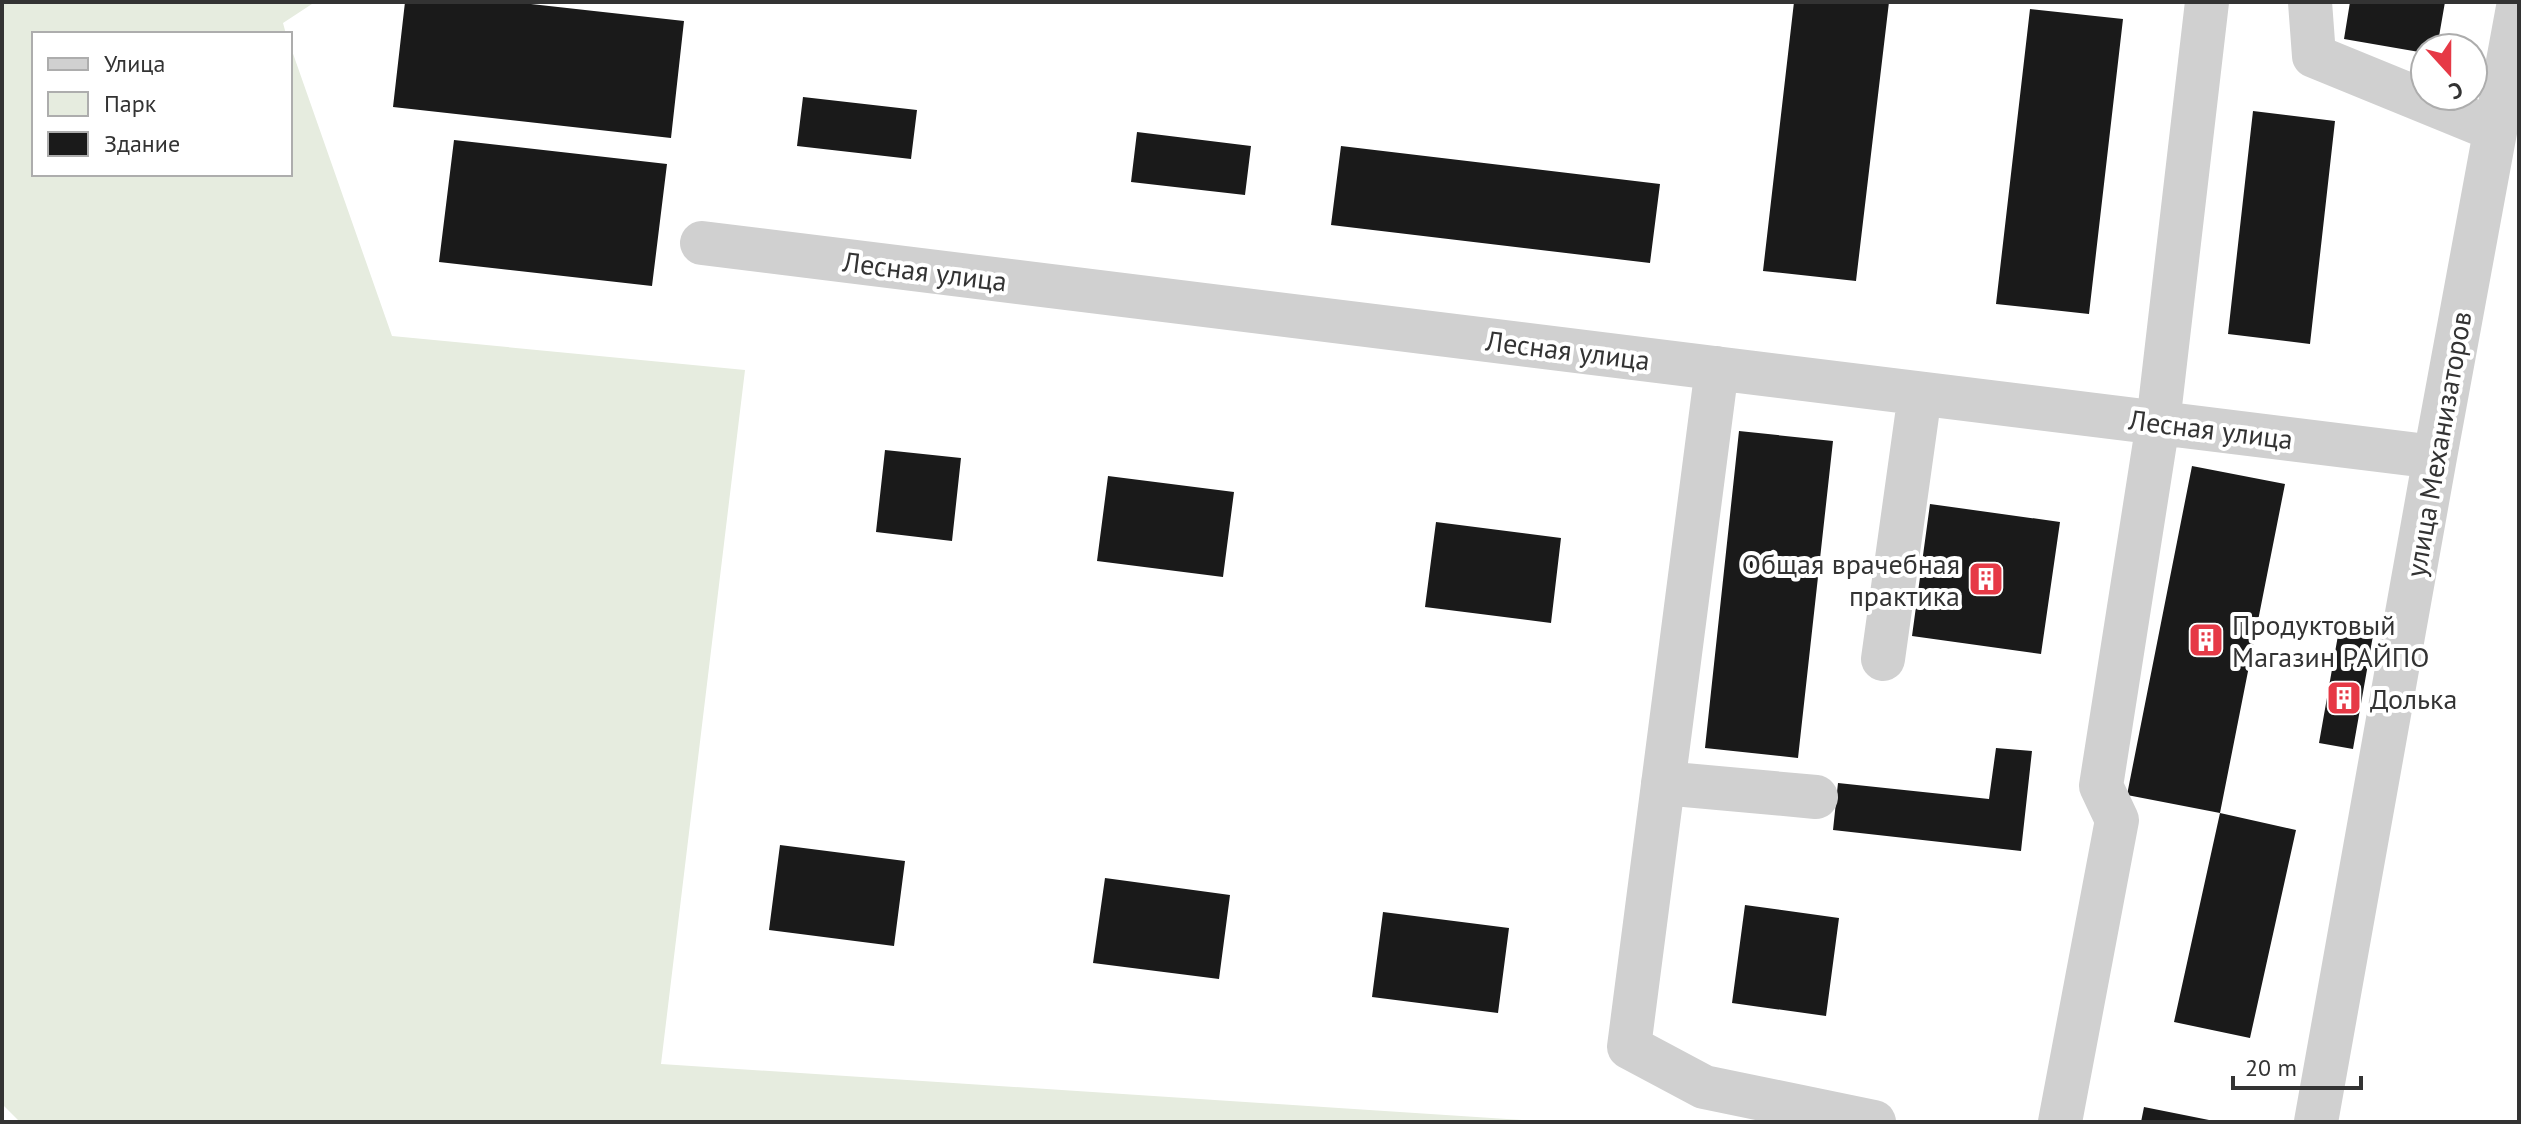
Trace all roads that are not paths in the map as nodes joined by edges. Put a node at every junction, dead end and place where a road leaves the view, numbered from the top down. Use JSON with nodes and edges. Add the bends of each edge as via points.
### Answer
{"nodes":[{"id":1,"x":2207,"y":2,"type":"edge"},
{"id":2,"x":2310,"y":2,"type":"edge"},
{"id":3,"x":2519,"y":2,"type":"edge"},
{"id":4,"x":2495,"y":130,"type":"junction"},
{"id":5,"x":702,"y":243,"type":"dead end"},
{"id":6,"x":1717,"y":368,"type":"junction"},
{"id":7,"x":1920,"y":394,"type":"junction"},
{"id":8,"x":2158,"y":423,"type":"junction"},
{"id":9,"x":2435,"y":457,"type":"junction"},
{"id":10,"x":1883,"y":659,"type":"dead end"},
{"id":11,"x":1663,"y":783,"type":"junction"},
{"id":12,"x":1816,"y":797,"type":"dead end"},
{"id":13,"x":1874,"y":1122,"type":"edge"},
{"id":14,"x":2060,"y":1122,"type":"edge"},
{"id":15,"x":2316,"y":1122,"type":"edge"}],
"edges":[{"from":1,"to":8,"type":"street"},
{"from":2,"to":4,"type":"street","via":[[2314,56]]},
{"from":3,"to":4,"type":"street","name":"улица Механизаторов"},
{"from":4,"to":9,"type":"street","name":"улица Механизаторов"},
{"from":5,"to":6,"type":"street","name":"Лесная улица"},
{"from":6,"to":7,"type":"street","name":"Лесная улица"},
{"from":6,"to":11,"type":"street"},
{"from":7,"to":8,"type":"street","name":"Лесная улица"},
{"from":7,"to":10,"type":"street"},
{"from":8,"to":9,"type":"street","name":"Лесная улица"},
{"from":8,"to":14,"type":"street","via":[[2101,786],[2117,820]]},
{"from":9,"to":15,"type":"street","name":"улица Механизаторов"},
{"from":11,"to":12,"type":"street"},
{"from":11,"to":13,"type":"street","via":[[1629,1047],[1704,1087]]}]}
